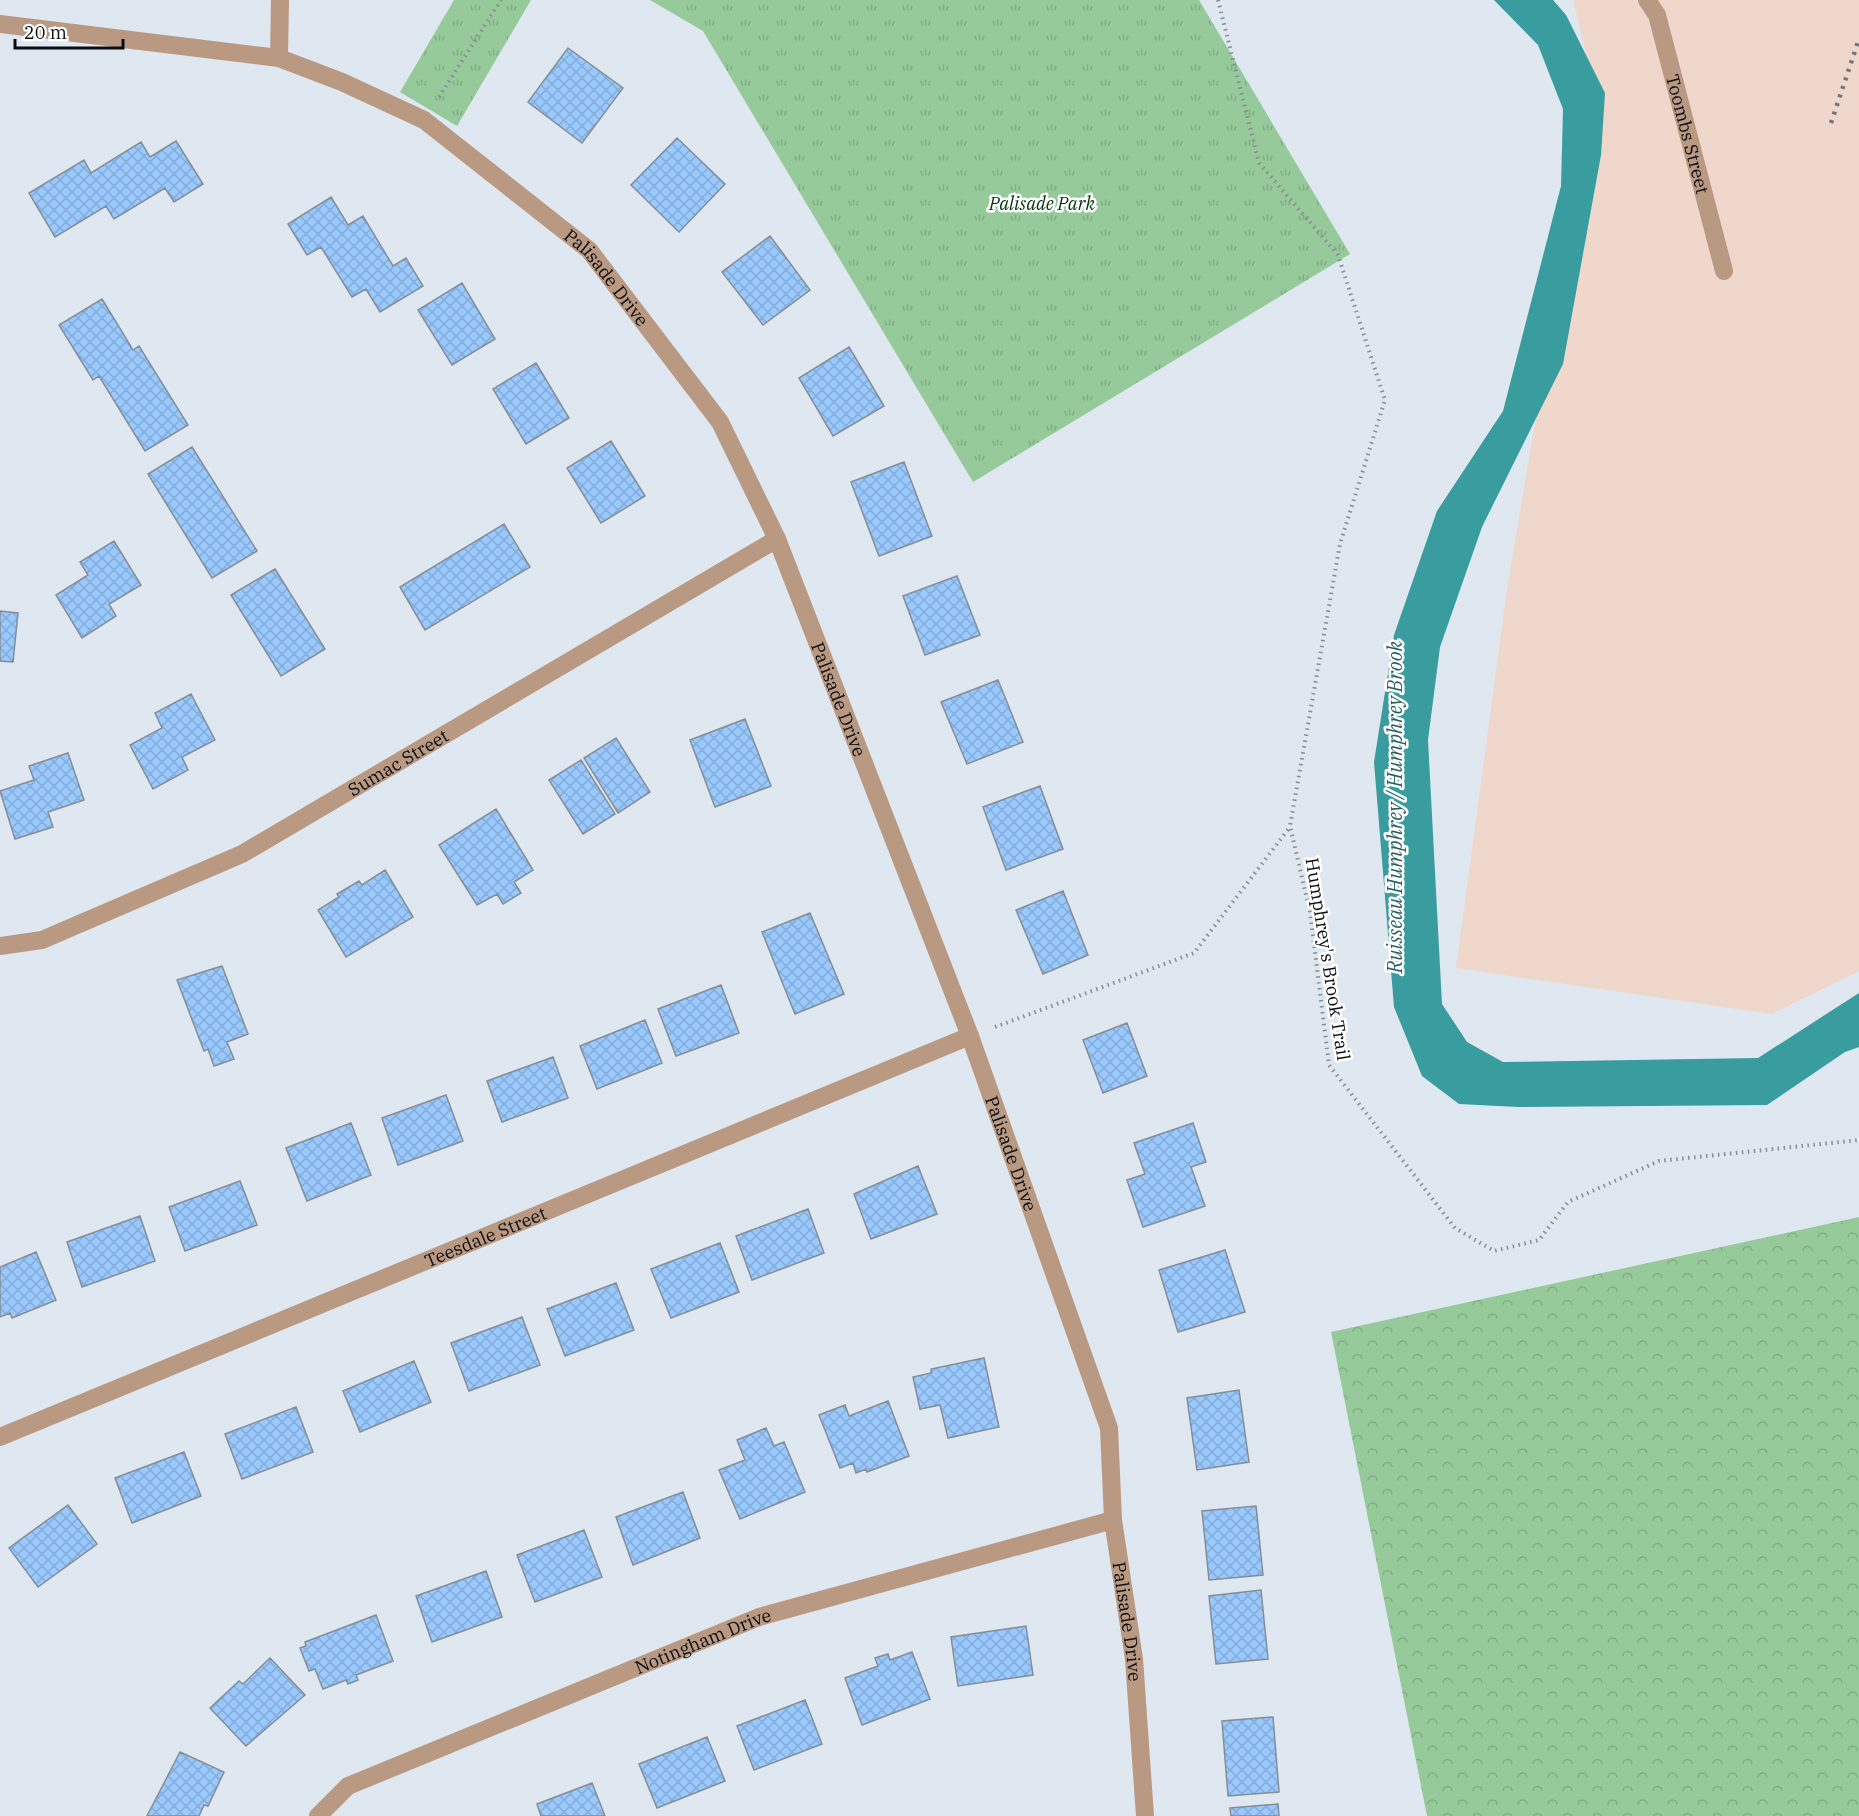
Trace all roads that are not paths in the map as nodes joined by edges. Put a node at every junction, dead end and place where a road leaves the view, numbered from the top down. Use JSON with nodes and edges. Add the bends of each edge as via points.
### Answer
{"nodes":[{"id":1,"x":280,"y":0,"type":"edge"},
{"id":2,"x":1647,"y":0,"type":"edge"},
{"id":3,"x":0,"y":24,"type":"edge"},
{"id":4,"x":279,"y":58,"type":"junction"},
{"id":5,"x":1724,"y":272,"type":"dead end"},
{"id":6,"x":777,"y":539,"type":"junction"},
{"id":7,"x":0,"y":946,"type":"edge"},
{"id":8,"x":970,"y":1036,"type":"junction"},
{"id":9,"x":0,"y":1437,"type":"edge"},
{"id":10,"x":1113,"y":1520,"type":"junction"},
{"id":11,"x":318,"y":1816,"type":"edge"},
{"id":12,"x":1145,"y":1816,"type":"edge"}],
"edges":[{"from":1,"to":4,"type":"street"},
{"from":2,"to":5,"type":"street","name":"Toombs Street","via":[[1657,15]]},
{"from":3,"to":4,"type":"street","name":"Palisade Drive"},
{"from":4,"to":6,"type":"street","name":"Palisade Drive","via":[[424,120],[589,250],[720,422]]},
{"from":6,"to":7,"type":"street","name":"Sumac Street","via":[[242,854],[42,940]]},
{"from":6,"to":8,"type":"street","name":"Palisade Drive"},
{"from":8,"to":9,"type":"street","name":"Teesdale Street"},
{"from":8,"to":10,"type":"street","name":"Palisade Drive","via":[[1109,1428]]},
{"from":10,"to":11,"type":"street","name":"Notingham Drive","via":[[759,1617],[348,1786]]},
{"from":10,"to":12,"type":"street","name":"Palisade Drive","via":[[1134,1659]]}]}
